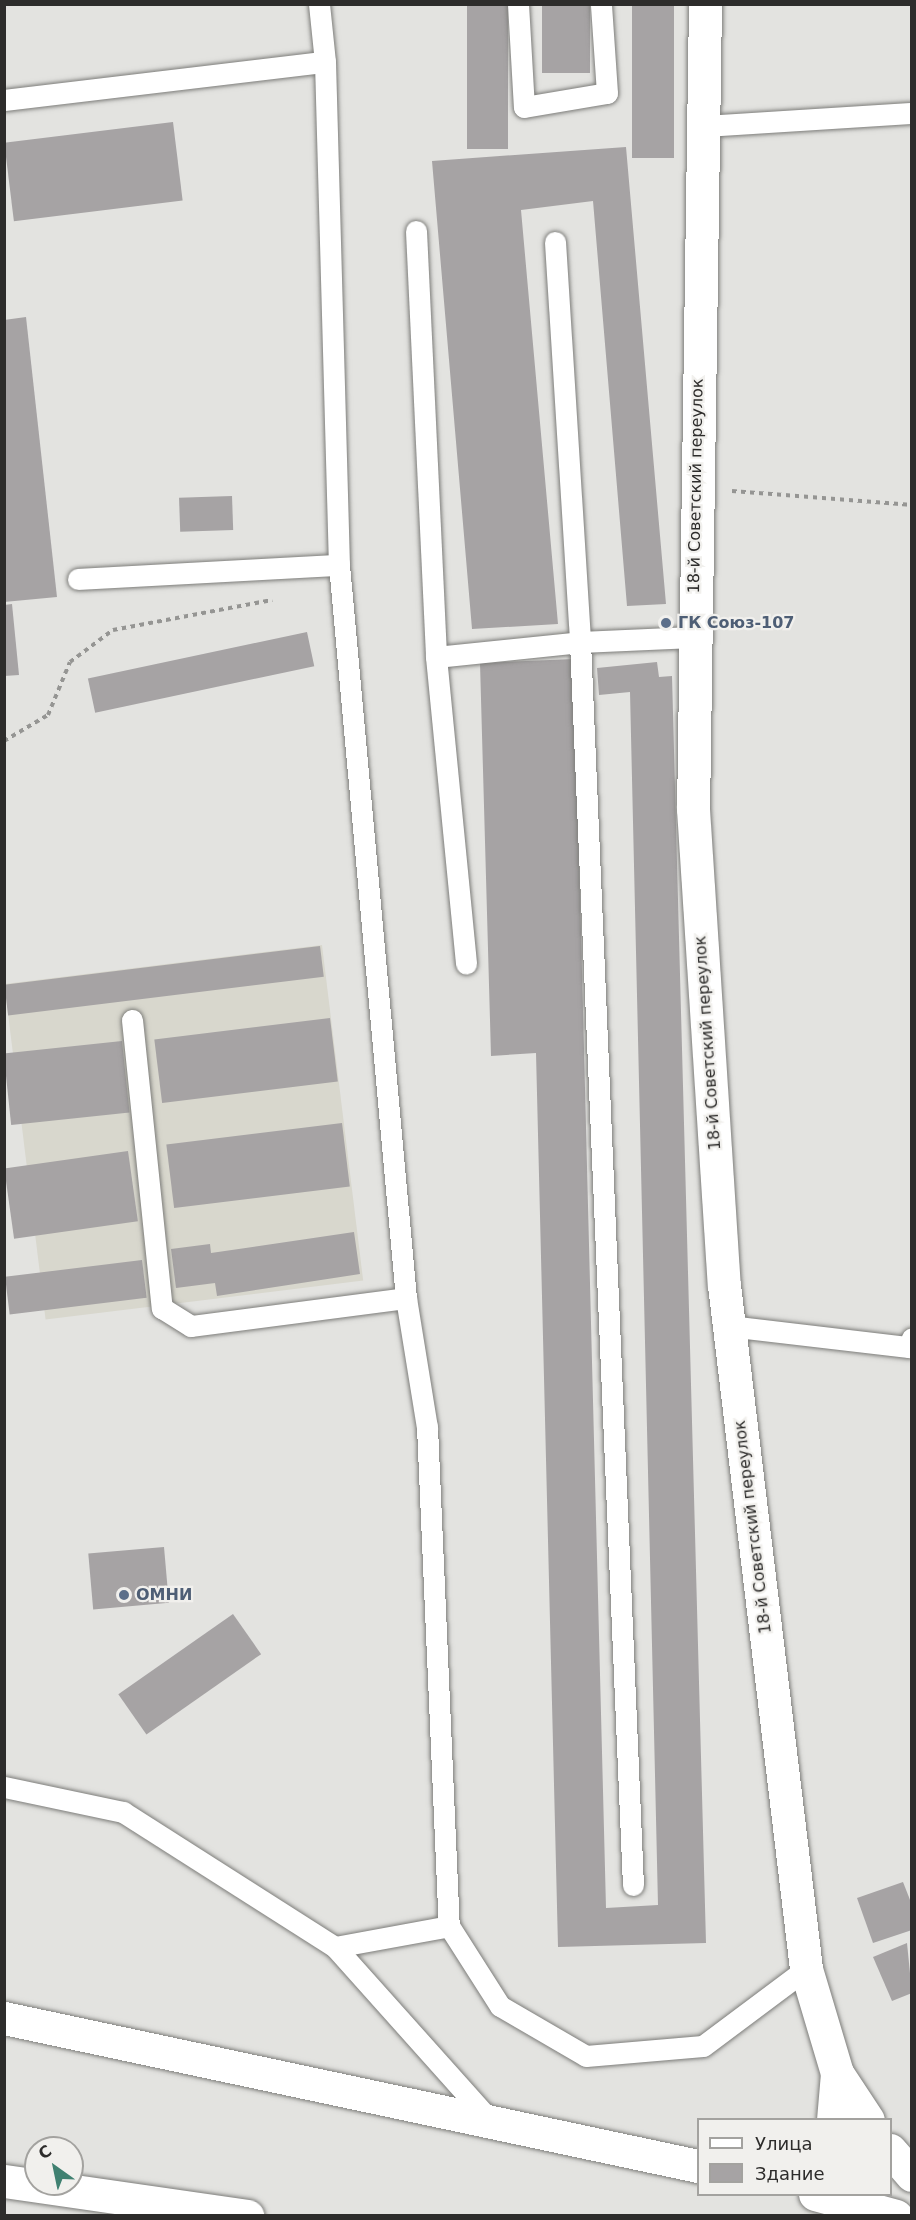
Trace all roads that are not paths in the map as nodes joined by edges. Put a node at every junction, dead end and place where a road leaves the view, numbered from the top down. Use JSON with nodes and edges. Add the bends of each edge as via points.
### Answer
{"nodes":[{"id":1,"x":319,"y":4,"type":"edge"},
{"id":2,"x":518,"y":4,"type":"edge"},
{"id":3,"x":601,"y":4,"type":"edge"},
{"id":4,"x":705,"y":4,"type":"edge"},
{"id":5,"x":326,"y":62,"type":"junction"},
{"id":6,"x":4,"y":100,"type":"edge"},
{"id":7,"x":912,"y":113,"type":"edge"},
{"id":8,"x":703,"y":126,"type":"junction"},
{"id":9,"x":416,"y":231,"type":"dead end"},
{"id":10,"x":555,"y":242,"type":"dead end"},
{"id":11,"x":339,"y":565,"type":"junction"},
{"id":12,"x":78,"y":579,"type":"dead end"},
{"id":13,"x":693,"y":637,"type":"junction"},
{"id":14,"x":580,"y":642,"type":"junction"},
{"id":15,"x":436,"y":657,"type":"junction"},
{"id":16,"x":466,"y":964,"type":"dead end"},
{"id":17,"x":132,"y":1020,"type":"dead end"},
{"id":18,"x":406,"y":1298,"type":"junction"},
{"id":19,"x":729,"y":1326,"type":"junction"},
{"id":20,"x":912,"y":1338,"type":"edge"},
{"id":21,"x":4,"y":1787,"type":"edge"},
{"id":22,"x":633,"y":1885,"type":"dead end"},
{"id":23,"x":449,"y":1926,"type":"junction"},
{"id":24,"x":335,"y":1947,"type":"junction"},
{"id":25,"x":806,"y":1969,"type":"junction"},
{"id":26,"x":4,"y":2018,"type":"edge"},
{"id":27,"x":837,"y":2073,"type":"junction"},
{"id":28,"x":833,"y":2118,"type":"edge"},
{"id":29,"x":867,"y":2118,"type":"edge"},
{"id":30,"x":489,"y":2119,"type":"junction"},
{"id":31,"x":892,"y":2151,"type":"edge"},
{"id":32,"x":697,"y":2166,"type":"edge"},
{"id":33,"x":912,"y":2175,"type":"edge"},
{"id":34,"x":4,"y":2181,"type":"edge"},
{"id":35,"x":822,"y":2196,"type":"edge"},
{"id":36,"x":248,"y":2216,"type":"edge"},
{"id":37,"x":896,"y":2216,"type":"edge"}],
"edges":[{"from":1,"to":5,"type":"lane"},
{"from":2,"to":3,"type":"lane","via":[[524,107],[607,93]]},
{"from":4,"to":8,"type":"street","name":"18-й Советский переулок"},
{"from":5,"to":6,"type":"lane"},
{"from":5,"to":11,"type":"lane"},
{"from":7,"to":8,"type":"lane"},
{"from":8,"to":13,"type":"street","name":"18-й Советский переулок"},
{"from":9,"to":15,"type":"lane"},
{"from":10,"to":14,"type":"lane"},
{"from":11,"to":12,"type":"lane"},
{"from":11,"to":18,"type":"lane"},
{"from":13,"to":14,"type":"lane"},
{"from":13,"to":19,"type":"street","name":"18-й Советский переулок","via":[[693,809]]},
{"from":14,"to":15,"type":"lane"},
{"from":14,"to":22,"type":"lane"},
{"from":15,"to":16,"type":"lane"},
{"from":17,"to":18,"type":"lane","via":[[162,1308],[191,1326]]},
{"from":18,"to":23,"type":"lane","via":[[427,1427]]},
{"from":19,"to":20,"type":"lane","via":[[909,1347]]},
{"from":19,"to":25,"type":"street","name":"18-й Советский переулок"},
{"from":21,"to":24,"type":"lane","via":[[123,1812]]},
{"from":23,"to":24,"type":"lane"},
{"from":23,"to":25,"type":"lane","via":[[500,2006],[586,2055],[703,2046]]},
{"from":24,"to":30,"type":"lane"},
{"from":25,"to":27,"type":"street","name":"18-й Советский переулок"},
{"from":26,"to":30,"type":"street"},
{"from":27,"to":28,"type":"street"},
{"from":27,"to":29,"type":"street"},
{"from":30,"to":32,"type":"street"},
{"from":31,"to":33,"type":"street"},
{"from":34,"to":36,"type":"street"},
{"from":35,"to":37,"type":"street"}]}
